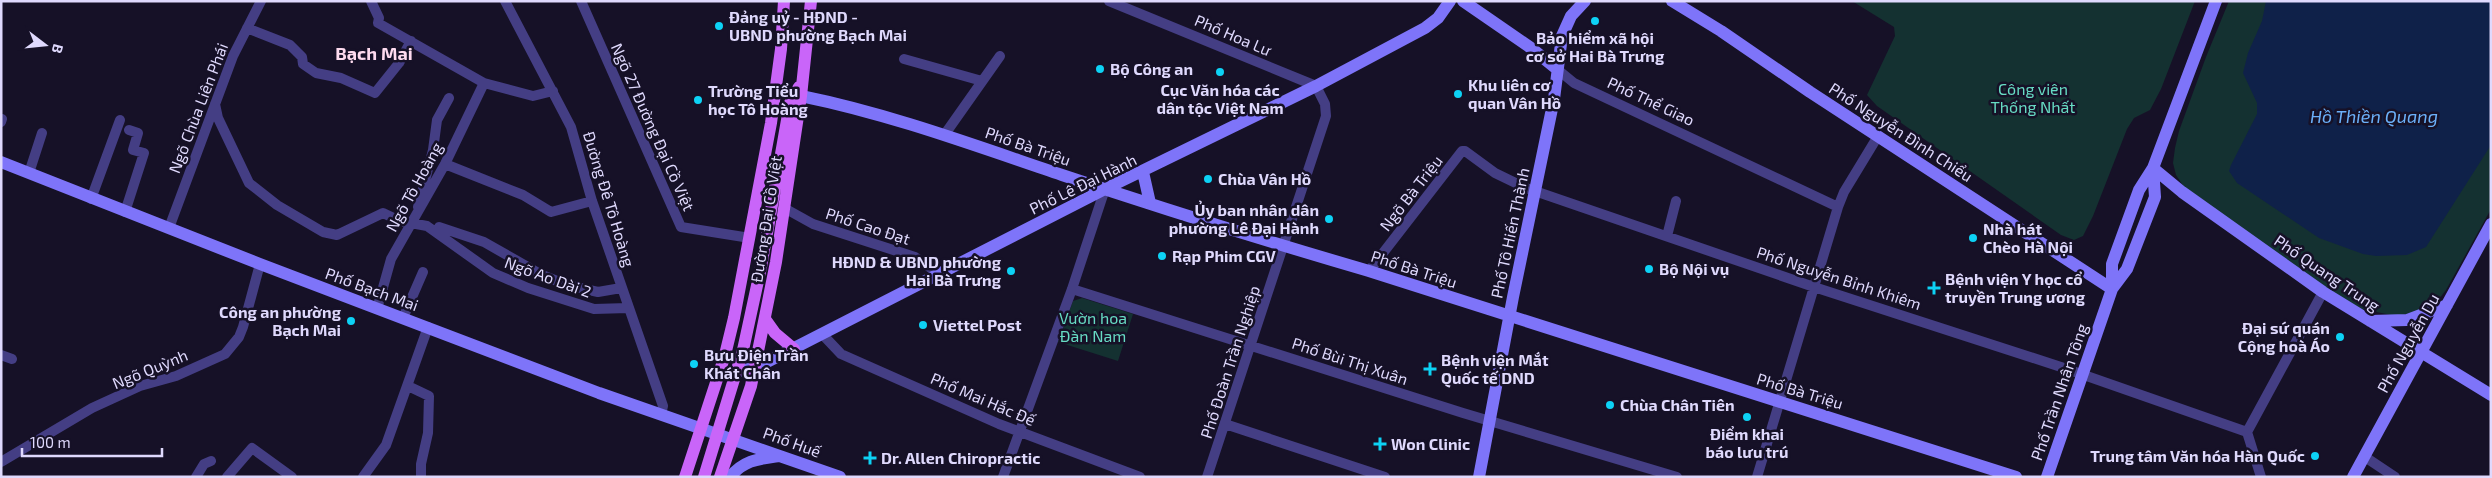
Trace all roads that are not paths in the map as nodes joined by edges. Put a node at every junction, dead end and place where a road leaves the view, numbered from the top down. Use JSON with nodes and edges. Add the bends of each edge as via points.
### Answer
{"nodes":[{"id":1,"x":261,"y":1,"type":"edge"},
{"id":2,"x":371,"y":1,"type":"edge"},
{"id":3,"x":505,"y":1,"type":"edge"},
{"id":4,"x":581,"y":1,"type":"edge"},
{"id":5,"x":784,"y":1,"type":"edge"},
{"id":6,"x":810,"y":1,"type":"edge"},
{"id":7,"x":1110,"y":1,"type":"edge"},
{"id":8,"x":1450,"y":1,"type":"edge"},
{"id":9,"x":1463,"y":1,"type":"edge"},
{"id":10,"x":1585,"y":1,"type":"edge"},
{"id":11,"x":1672,"y":1,"type":"edge"},
{"id":12,"x":2216,"y":1,"type":"edge"},
{"id":13,"x":247,"y":28,"type":"junction"},
{"id":14,"x":411,"y":41,"type":"junction"},
{"id":15,"x":1000,"y":56,"type":"dead end"},
{"id":16,"x":904,"y":59,"type":"dead end"},
{"id":17,"x":1557,"y":69,"type":"junction"},
{"id":18,"x":802,"y":81,"type":"junction"},
{"id":19,"x":982,"y":81,"type":"junction"},
{"id":20,"x":484,"y":84,"type":"junction"},
{"id":21,"x":1316,"y":86,"type":"junction"},
{"id":22,"x":553,"y":91,"type":"junction"},
{"id":23,"x":801,"y":96,"type":"junction"},
{"id":24,"x":449,"y":98,"type":"dead end"},
{"id":25,"x":215,"y":104,"type":"junction"},
{"id":26,"x":120,"y":120,"type":"dead end"},
{"id":27,"x":771,"y":123,"type":"junction"},
{"id":28,"x":129,"y":130,"type":"dead end"},
{"id":29,"x":42,"y":133,"type":"dead end"},
{"id":30,"x":945,"y":134,"type":"junction"},
{"id":31,"x":1878,"y":136,"type":"junction"},
{"id":32,"x":1,"y":162,"type":"edge"},
{"id":33,"x":445,"y":164,"type":"junction"},
{"id":34,"x":2154,"y":168,"type":"junction"},
{"id":35,"x":1143,"y":172,"type":"junction"},
{"id":36,"x":29,"y":173,"type":"junction"},
{"id":37,"x":1105,"y":189,"type":"junction"},
{"id":38,"x":1535,"y":191,"type":"junction"},
{"id":39,"x":91,"y":199,"type":"junction"},
{"id":40,"x":592,"y":201,"type":"junction"},
{"id":41,"x":1676,"y":201,"type":"dead end"},
{"id":42,"x":1150,"y":203,"type":"junction"},
{"id":43,"x":1838,"y":207,"type":"junction"},
{"id":44,"x":786,"y":209,"type":"junction"},
{"id":45,"x":125,"y":212,"type":"junction"},
{"id":46,"x":770,"y":218,"type":"junction"},
{"id":47,"x":413,"y":222,"type":"junction"},
{"id":48,"x":2491,"y":224,"type":"edge"},
{"id":49,"x":440,"y":227,"type":"dead end"},
{"id":50,"x":169,"y":228,"type":"junction"},
{"id":51,"x":1667,"y":236,"type":"junction"},
{"id":52,"x":750,"y":238,"type":"junction"},
{"id":53,"x":1284,"y":246,"type":"junction"},
{"id":54,"x":260,"y":264,"type":"junction"},
{"id":55,"x":1369,"y":271,"type":"junction"},
{"id":56,"x":424,"y":272,"type":"dead end"},
{"id":57,"x":939,"y":274,"type":"junction"},
{"id":58,"x":1814,"y":287,"type":"junction"},
{"id":59,"x":621,"y":288,"type":"junction"},
{"id":60,"x":1072,"y":289,"type":"junction"},
{"id":61,"x":2112,"y":289,"type":"junction"},
{"id":62,"x":2323,"y":292,"type":"junction"},
{"id":63,"x":2447,"y":305,"type":"junction"},
{"id":64,"x":377,"y":308,"type":"junction"},
{"id":65,"x":628,"y":308,"type":"junction"},
{"id":66,"x":1509,"y":316,"type":"junction"},
{"id":67,"x":403,"y":318,"type":"junction"},
{"id":68,"x":734,"y":318,"type":"junction"},
{"id":69,"x":765,"y":319,"type":"junction"},
{"id":70,"x":2369,"y":321,"type":"junction"},
{"id":71,"x":428,"y":327,"type":"junction"},
{"id":72,"x":823,"y":335,"type":"junction"},
{"id":73,"x":1251,"y":345,"type":"junction"},
{"id":74,"x":794,"y":349,"type":"junction"},
{"id":75,"x":2422,"y":352,"type":"junction"},
{"id":76,"x":1,"y":355,"type":"edge"},
{"id":77,"x":12,"y":359,"type":"dead end"},
{"id":78,"x":755,"y":368,"type":"junction"},
{"id":79,"x":718,"y":375,"type":"junction"},
{"id":80,"x":2083,"y":375,"type":"junction"},
{"id":81,"x":408,"y":386,"type":"junction"},
{"id":82,"x":2490,"y":392,"type":"edge"},
{"id":83,"x":1779,"y":401,"type":"junction"},
{"id":84,"x":661,"y":414,"type":"junction"},
{"id":85,"x":1490,"y":422,"type":"junction"},
{"id":86,"x":1225,"y":424,"type":"junction"},
{"id":87,"x":701,"y":428,"type":"junction"},
{"id":88,"x":1019,"y":432,"type":"junction"},
{"id":89,"x":2247,"y":432,"type":"junction"},
{"id":90,"x":734,"y":438,"type":"junction"},
{"id":91,"x":782,"y":456,"type":"junction"},
{"id":92,"x":2364,"y":457,"type":"junction"},
{"id":93,"x":211,"y":461,"type":"dead end"},
{"id":94,"x":1,"y":462,"type":"edge"},
{"id":95,"x":196,"y":477,"type":"edge"},
{"id":96,"x":228,"y":477,"type":"edge"},
{"id":97,"x":292,"y":477,"type":"edge"},
{"id":98,"x":363,"y":477,"type":"edge"},
{"id":99,"x":421,"y":477,"type":"edge"},
{"id":100,"x":685,"y":477,"type":"edge"},
{"id":101,"x":704,"y":477,"type":"edge"},
{"id":102,"x":720,"y":477,"type":"edge"},
{"id":103,"x":730,"y":477,"type":"edge"},
{"id":104,"x":840,"y":477,"type":"edge"},
{"id":105,"x":1003,"y":477,"type":"edge"},
{"id":106,"x":1140,"y":477,"type":"edge"},
{"id":107,"x":1207,"y":477,"type":"edge"},
{"id":108,"x":1385,"y":477,"type":"edge"},
{"id":109,"x":1479,"y":477,"type":"edge"},
{"id":110,"x":1677,"y":477,"type":"edge"},
{"id":111,"x":1757,"y":477,"type":"edge"},
{"id":112,"x":2016,"y":477,"type":"edge"},
{"id":113,"x":2047,"y":477,"type":"edge"},
{"id":114,"x":2261,"y":477,"type":"edge"},
{"id":115,"x":2353,"y":477,"type":"edge"},
{"id":116,"x":2395,"y":477,"type":"edge"}],
"edges":[{"from":1,"to":13,"type":"street","name":"Ngõ Chùa Liên Phái"},
{"from":2,"to":14,"type":"street","via":[[378,23]]},
{"from":3,"to":22,"type":"street","name":"Đường Đê Tô Hoàng"},
{"from":4,"to":52,"type":"street","name":"Ngõ 27 Đường Đại Cồ Việt","via":[[681,227]]},
{"from":5,"to":27,"type":"main road","name":"Đường Đại Cồ Việt"},
{"from":6,"to":18,"type":"main road","name":"Đường Đại Cồ Việt"},
{"from":7,"to":21,"type":"street","name":"Phố Hoa Lư"},
{"from":8,"to":21,"type":"street","name":"Phố Lê Đại Hành","via":[[1438,18],[1425,28]]},
{"from":9,"to":17,"type":"street","name":"Phố Thể Giao"},
{"from":10,"to":17,"type":"street","name":"Phố Tô Hiến Thành","via":[[1566,24]]},
{"from":11,"to":31,"type":"street","name":"Phố Nguyễn Đình Chiểu"},
{"from":12,"to":34,"type":"street","name":"Phố Trần Nhân Tông"},
{"from":13,"to":14,"type":"street","via":[[290,45],[302,57],[302,64],[316,73],[341,78],[375,93],[399,63]]},
{"from":13,"to":25,"type":"street","name":"Ngõ Chùa Liên Phái"},
{"from":14,"to":20,"type":"street"},
{"from":15,"to":19,"type":"street"},
{"from":16,"to":19,"type":"street"},
{"from":17,"to":38,"type":"street","name":"Phố Tô Hiến Thành"},
{"from":17,"to":43,"type":"street","name":"Phố Thể Giao","via":[[1574,83]]},
{"from":18,"to":23,"type":"main road","name":"Đường Đại Cồ Việt"},
{"from":18,"to":46,"type":"main road","via":[[790,103]]},
{"from":19,"to":30,"type":"street"},
{"from":20,"to":22,"type":"street","via":[[533,96]]},
{"from":20,"to":33,"type":"street","name":"Ngõ Tô Hoàng"},
{"from":21,"to":35,"type":"street","name":"Phố Lê Đại Hành"},
{"from":21,"to":53,"type":"street","name":"Phố Đoàn Trần Nghiệp","via":[[1326,104],[1326,116]]},
{"from":22,"to":40,"type":"street","name":"Đường Đê Tô Hoàng","via":[[570,127]]},
{"from":23,"to":30,"type":"street","name":"Phố Bà Triệu"},
{"from":23,"to":44,"type":"main road","name":"Đường Đại Cồ Việt"},
{"from":24,"to":47,"type":"street","via":[[437,120],[433,150]]},
{"from":25,"to":47,"type":"street","name":"Ngõ Ao Dài 2","via":[[218,118],[250,183],[258,192],[298,218],[323,232],[337,235],[383,213],[400,221]]},
{"from":25,"to":50,"type":"street","name":"Ngõ Chùa Liên Phái"},
{"from":26,"to":39,"type":"street"},
{"from":27,"to":46,"type":"main road"},
{"from":27,"to":52,"type":"main road","name":"Đường Đại Cồ Việt"},
{"from":28,"to":45,"type":"street","via":[[138,133],[133,150],[144,153]]},
{"from":29,"to":36,"type":"street"},
{"from":30,"to":37,"type":"street","name":"Phố Bà Triệu"},
{"from":31,"to":43,"type":"street"},
{"from":31,"to":61,"type":"street","name":"Phố Nguyễn Đình Chiểu"},
{"from":32,"to":36,"type":"street","name":"Phố Bạch Mai"},
{"from":33,"to":40,"type":"street","via":[[523,195],[551,212]]},
{"from":33,"to":47,"type":"street","name":"Ngõ Tô Hoàng"},
{"from":34,"to":61,"type":"street","name":"Phố Trần Nhân Tông","via":[[2155,197],[2127,269]]},
{"from":34,"to":62,"type":"street","name":"Phố Quang Trung","via":[[2182,192]]},
{"from":35,"to":37,"type":"street","name":"Phố Lê Đại Hành"},
{"from":35,"to":42,"type":"street"},
{"from":36,"to":39,"type":"street","name":"Phố Bạch Mai"},
{"from":37,"to":42,"type":"street","name":"Phố Bà Triệu"},
{"from":37,"to":57,"type":"street","name":"Phố Lê Đại Hành"},
{"from":37,"to":60,"type":"street"},
{"from":38,"to":51,"type":"street","name":"Phố Nguyễn Bỉnh Khiêm"},
{"from":38,"to":55,"type":"street","name":"Ngõ Bà Triệu","via":[[1512,183],[1462,151]]},
{"from":38,"to":66,"type":"street","name":"Phố Tô Hiến Thành"},
{"from":39,"to":45,"type":"street","name":"Phố Bạch Mai"},
{"from":40,"to":59,"type":"street","name":"Đường Đê Tô Hoàng"},
{"from":41,"to":51,"type":"street"},
{"from":42,"to":53,"type":"street","name":"Phố Bà Triệu"},
{"from":43,"to":58,"type":"street"},
{"from":44,"to":57,"type":"street","name":"Phố Cao Đạt","via":[[813,224],[915,257]]},
{"from":44,"to":69,"type":"main road","name":"Đường Đại Cồ Việt"},
{"from":45,"to":50,"type":"street","name":"Phố Bạch Mai"},
{"from":46,"to":101,"type":"main road","bridge":true,"via":[[743,350]]},
{"from":47,"to":64,"type":"street","name":"Ngõ Tô Hoàng","via":[[391,259]]},
{"from":47,"to":65,"type":"street","name":"Ngõ Ao Dài 2","via":[[438,231],[493,274],[528,288],[594,309]]},
{"from":48,"to":63,"type":"street","name":"Phố Nguyễn Du"},
{"from":49,"to":59,"type":"street","via":[[484,242],[526,268],[567,285],[598,292]]},
{"from":50,"to":54,"type":"street","name":"Phố Bạch Mai"},
{"from":51,"to":58,"type":"street","name":"Phố Nguyễn Bỉnh Khiêm"},
{"from":52,"to":68,"type":"main road","name":"Đường Đại Cồ Việt"},
{"from":53,"to":55,"type":"street","name":"Phố Bà Triệu"},
{"from":53,"to":73,"type":"street","name":"Phố Đoàn Trần Nghiệp"},
{"from":54,"to":64,"type":"street","name":"Phố Bạch Mai"},
{"from":54,"to":94,"type":"street","name":"Ngõ Quỳnh","via":[[241,332],[225,354],[92,408]]},
{"from":55,"to":66,"type":"street","name":"Phố Bà Triệu"},
{"from":56,"to":67,"type":"street"},
{"from":57,"to":72,"type":"street","name":"Phố Lê Đại Hành"},
{"from":58,"to":80,"type":"street","name":"Phố Nguyễn Bỉnh Khiêm"},
{"from":58,"to":83,"type":"street"},
{"from":59,"to":65,"type":"street","name":"Đường Đê Tô Hoàng"},
{"from":60,"to":73,"type":"street","name":"Phố Bùi Thị Xuân"},
{"from":60,"to":88,"type":"street"},
{"from":61,"to":80,"type":"street","name":"Phố Trần Nhân Tông"},
{"from":62,"to":70,"type":"street","name":"Phố Quang Trung"},
{"from":62,"to":89,"type":"street"},
{"from":63,"to":70,"type":"street","via":[[2407,320]]},
{"from":63,"to":75,"type":"street","name":"Phố Nguyễn Du"},
{"from":64,"to":67,"type":"street","name":"Phố Bạch Mai"},
{"from":65,"to":84,"type":"street","name":"Đường Đê Tô Hoàng","via":[[663,406]]},
{"from":66,"to":83,"type":"street","name":"Phố Bà Triệu"},
{"from":66,"to":85,"type":"street","name":"Phố Tô Hiến Thành"},
{"from":67,"to":71,"type":"street","name":"Phố Bạch Mai"},
{"from":68,"to":69,"type":"main road","via":[[750,332]]},
{"from":68,"to":79,"type":"main road","name":"Đường Đại Cồ Việt"},
{"from":69,"to":74,"type":"main road","via":[[775,333]]},
{"from":69,"to":78,"type":"main road","name":"Đường Đại Cồ Việt"},
{"from":70,"to":75,"type":"street","name":"Phố Quang Trung"},
{"from":71,"to":81,"type":"street"},
{"from":71,"to":84,"type":"street","name":"Phố Bạch Mai"},
{"from":72,"to":74,"type":"street","name":"Phố Lê Đại Hành"},
{"from":72,"to":88,"type":"street","name":"Phố Mai Hắc Đế","via":[[841,354]]},
{"from":73,"to":85,"type":"street","name":"Phố Bùi Thị Xuân"},
{"from":73,"to":86,"type":"street","name":"Phố Đoàn Trần Nghiệp"},
{"from":74,"to":78,"type":"street","name":"Phố Lê Đại Hành"},
{"from":75,"to":82,"type":"street","name":"Phố Quang Trung"},
{"from":75,"to":92,"type":"street","name":"Phố Nguyễn Du"},
{"from":76,"to":77,"type":"street"},
{"from":78,"to":79,"type":"street","name":"Phố Lê Đại Hành"},
{"from":78,"to":90,"type":"main road","name":"Đường Đại Cồ Việt"},
{"from":79,"to":87,"type":"main road","name":"Đường Đại Cồ Việt"},
{"from":80,"to":89,"type":"street","name":"Phố Nguyễn Bỉnh Khiêm"},
{"from":80,"to":113,"type":"street","name":"Phố Trần Nhân Tông"},
{"from":81,"to":98,"type":"street","via":[[386,445]]},
{"from":81,"to":99,"type":"street","via":[[429,396],[428,433]]},
{"from":83,"to":111,"type":"street"},
{"from":83,"to":112,"type":"street","name":"Phố Bà Triệu"},
{"from":84,"to":87,"type":"street","name":"Phố Bạch Mai"},
{"from":85,"to":109,"type":"street","name":"Phố Tô Hiến Thành"},
{"from":85,"to":110,"type":"street","name":"Phố Bùi Thị Xuân"},
{"from":86,"to":107,"type":"street","name":"Phố Đoàn Trần Nghiệp"},
{"from":86,"to":108,"type":"street"},
{"from":87,"to":90,"type":"street","name":"Phố Bạch Mai"},
{"from":87,"to":100,"type":"main road","name":"Đường Đại Cồ Việt"},
{"from":88,"to":105,"type":"street"},
{"from":88,"to":106,"type":"street","name":"Phố Mai Hắc Đế"},
{"from":89,"to":114,"type":"street"},
{"from":90,"to":91,"type":"street","name":"Phố Huế"},
{"from":90,"to":102,"type":"main road","name":"Đường Đại Cồ Việt"},
{"from":91,"to":103,"type":"street","via":[[748,461]]},
{"from":91,"to":104,"type":"street","name":"Phố Huế"},
{"from":92,"to":115,"type":"street","name":"Phố Nguyễn Du"},
{"from":92,"to":116,"type":"street"},
{"from":93,"to":95,"type":"street","via":[[204,464]]},
{"from":96,"to":97,"type":"street","via":[[252,448]]}]}
